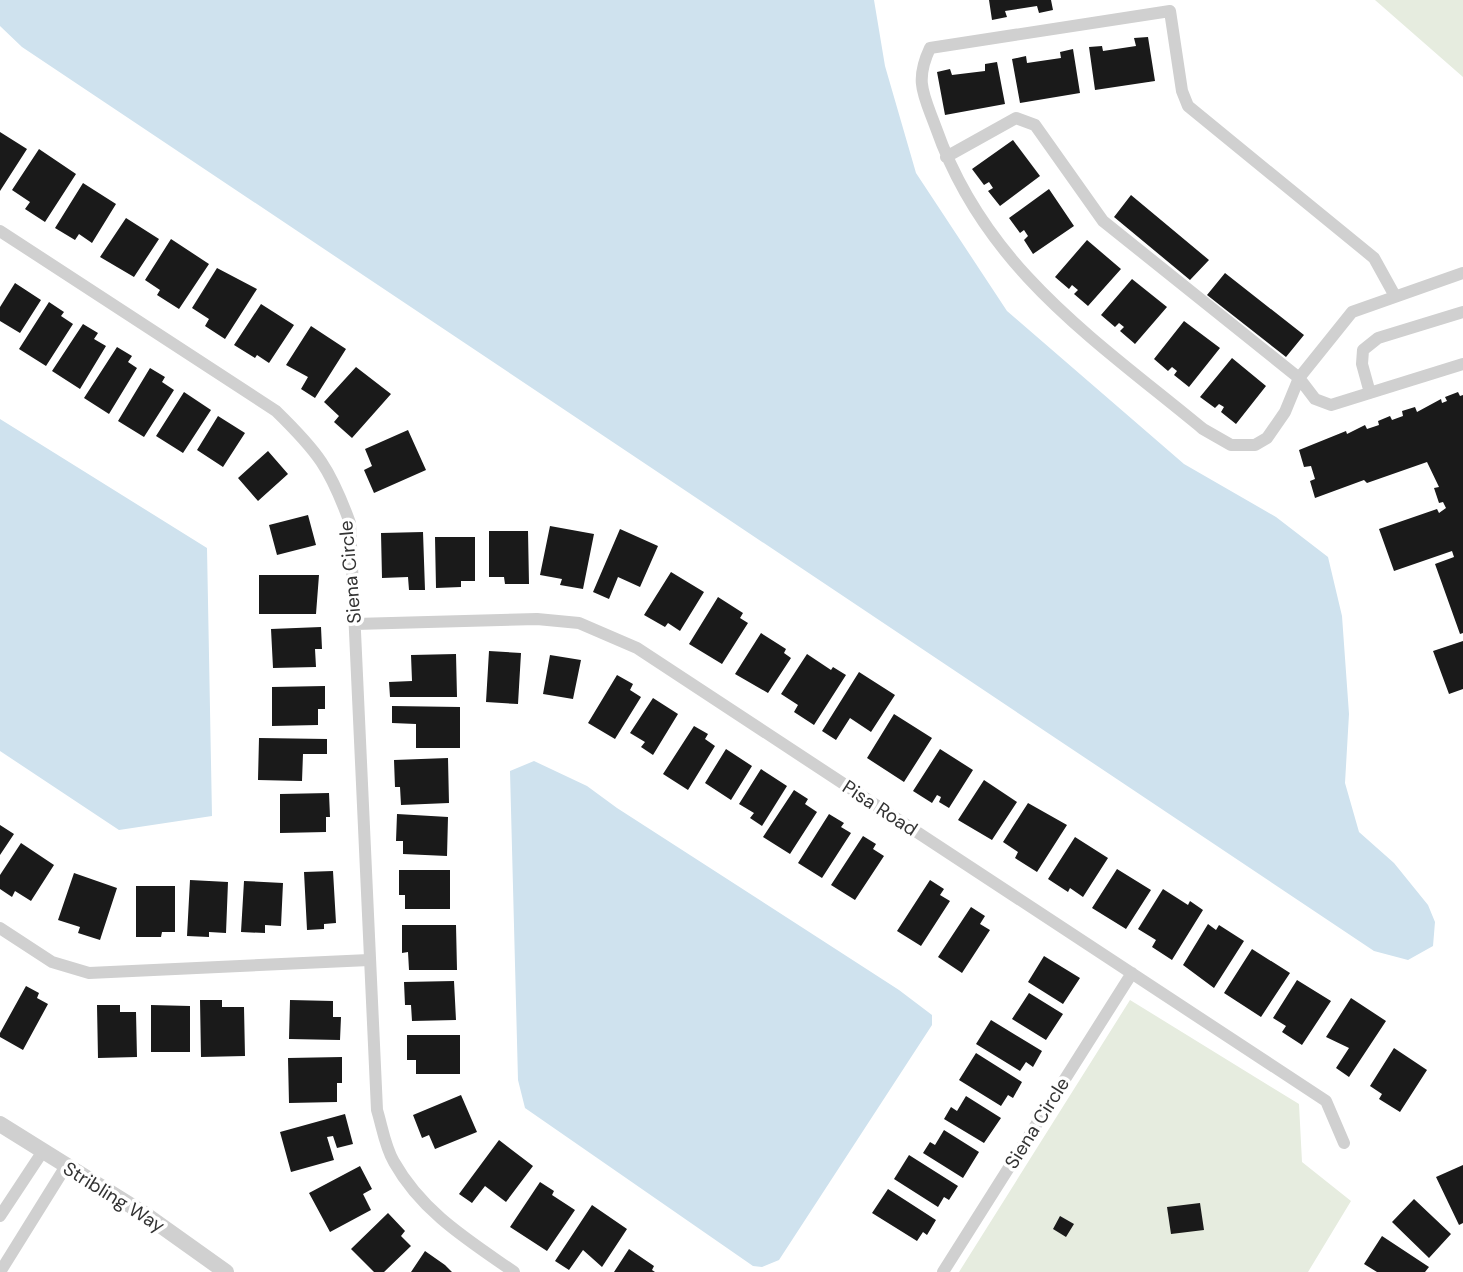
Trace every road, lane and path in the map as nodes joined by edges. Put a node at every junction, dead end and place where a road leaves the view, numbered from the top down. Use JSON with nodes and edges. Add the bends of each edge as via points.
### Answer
{"nodes":[{"id":1,"x":946,"y":157,"type":"junction"},
{"id":2,"x":0,"y":231,"type":"edge"},
{"id":3,"x":1463,"y":273,"type":"edge"},
{"id":4,"x":1395,"y":296,"type":"junction"},
{"id":5,"x":1463,"y":312,"type":"edge"},
{"id":6,"x":1463,"y":364,"type":"edge"},
{"id":7,"x":1299,"y":378,"type":"junction"},
{"id":8,"x":1370,"y":393,"type":"junction"},
{"id":9,"x":355,"y":624,"type":"junction"},
{"id":10,"x":0,"y":928,"type":"edge"},
{"id":11,"x":369,"y":960,"type":"junction"},
{"id":12,"x":1132,"y":973,"type":"junction"},
{"id":13,"x":0,"y":1124,"type":"edge"},
{"id":14,"x":1345,"y":1143,"type":"dead end"},
{"id":15,"x":43,"y":1151,"type":"junction"},
{"id":16,"x":66,"y":1167,"type":"junction"},
{"id":17,"x":0,"y":1216,"type":"edge"},
{"id":18,"x":0,"y":1272,"type":"edge"},
{"id":19,"x":226,"y":1272,"type":"edge"},
{"id":20,"x":514,"y":1272,"type":"edge"},
{"id":21,"x":943,"y":1272,"type":"edge"}],
"edges":[{"from":1,"to":4,"type":"street","via":[[920,85],[920,69],[930,48],[1170,10],[1188,106],[1374,258]]},
{"from":1,"to":7,"type":"street","via":[[1016,118],[1035,125],[1103,221]]},
{"from":1,"to":7,"type":"street","via":[[988,233],[1043,296],[1203,429],[1231,445],[1255,445],[1267,438],[1285,412]]},
{"from":2,"to":9,"type":"street","name":"Siena Circle","via":[[276,411],[310,444],[334,478],[349,523]]},
{"from":3,"to":4,"type":"street"},
{"from":4,"to":7,"type":"street","via":[[1352,312]]},
{"from":5,"to":8,"type":"street","via":[[1378,338],[1363,350]]},
{"from":6,"to":8,"type":"street"},
{"from":7,"to":8,"type":"street","via":[[1315,399],[1331,405]]},
{"from":9,"to":11,"type":"street","name":"Siena Circle"},
{"from":9,"to":12,"type":"street","name":"Pisa Road","via":[[537,619],[579,623],[608,633]]},
{"from":10,"to":11,"type":"street","via":[[52,962],[89,973]]},
{"from":11,"to":20,"type":"street","name":"Siena Circle","via":[[377,1110],[393,1160],[421,1202]]},
{"from":12,"to":14,"type":"street","name":"Pisa Road","via":[[1326,1101]]},
{"from":12,"to":21,"type":"street","name":"Siena Circle"},
{"from":13,"to":15,"type":"street","name":"Stribling Way"},
{"from":15,"to":16,"type":"street","name":"Stribling Way"},
{"from":15,"to":17,"type":"street"},
{"from":16,"to":18,"type":"street"},
{"from":16,"to":19,"type":"street","name":"Stribling Way","via":[[146,1215]]}]}
